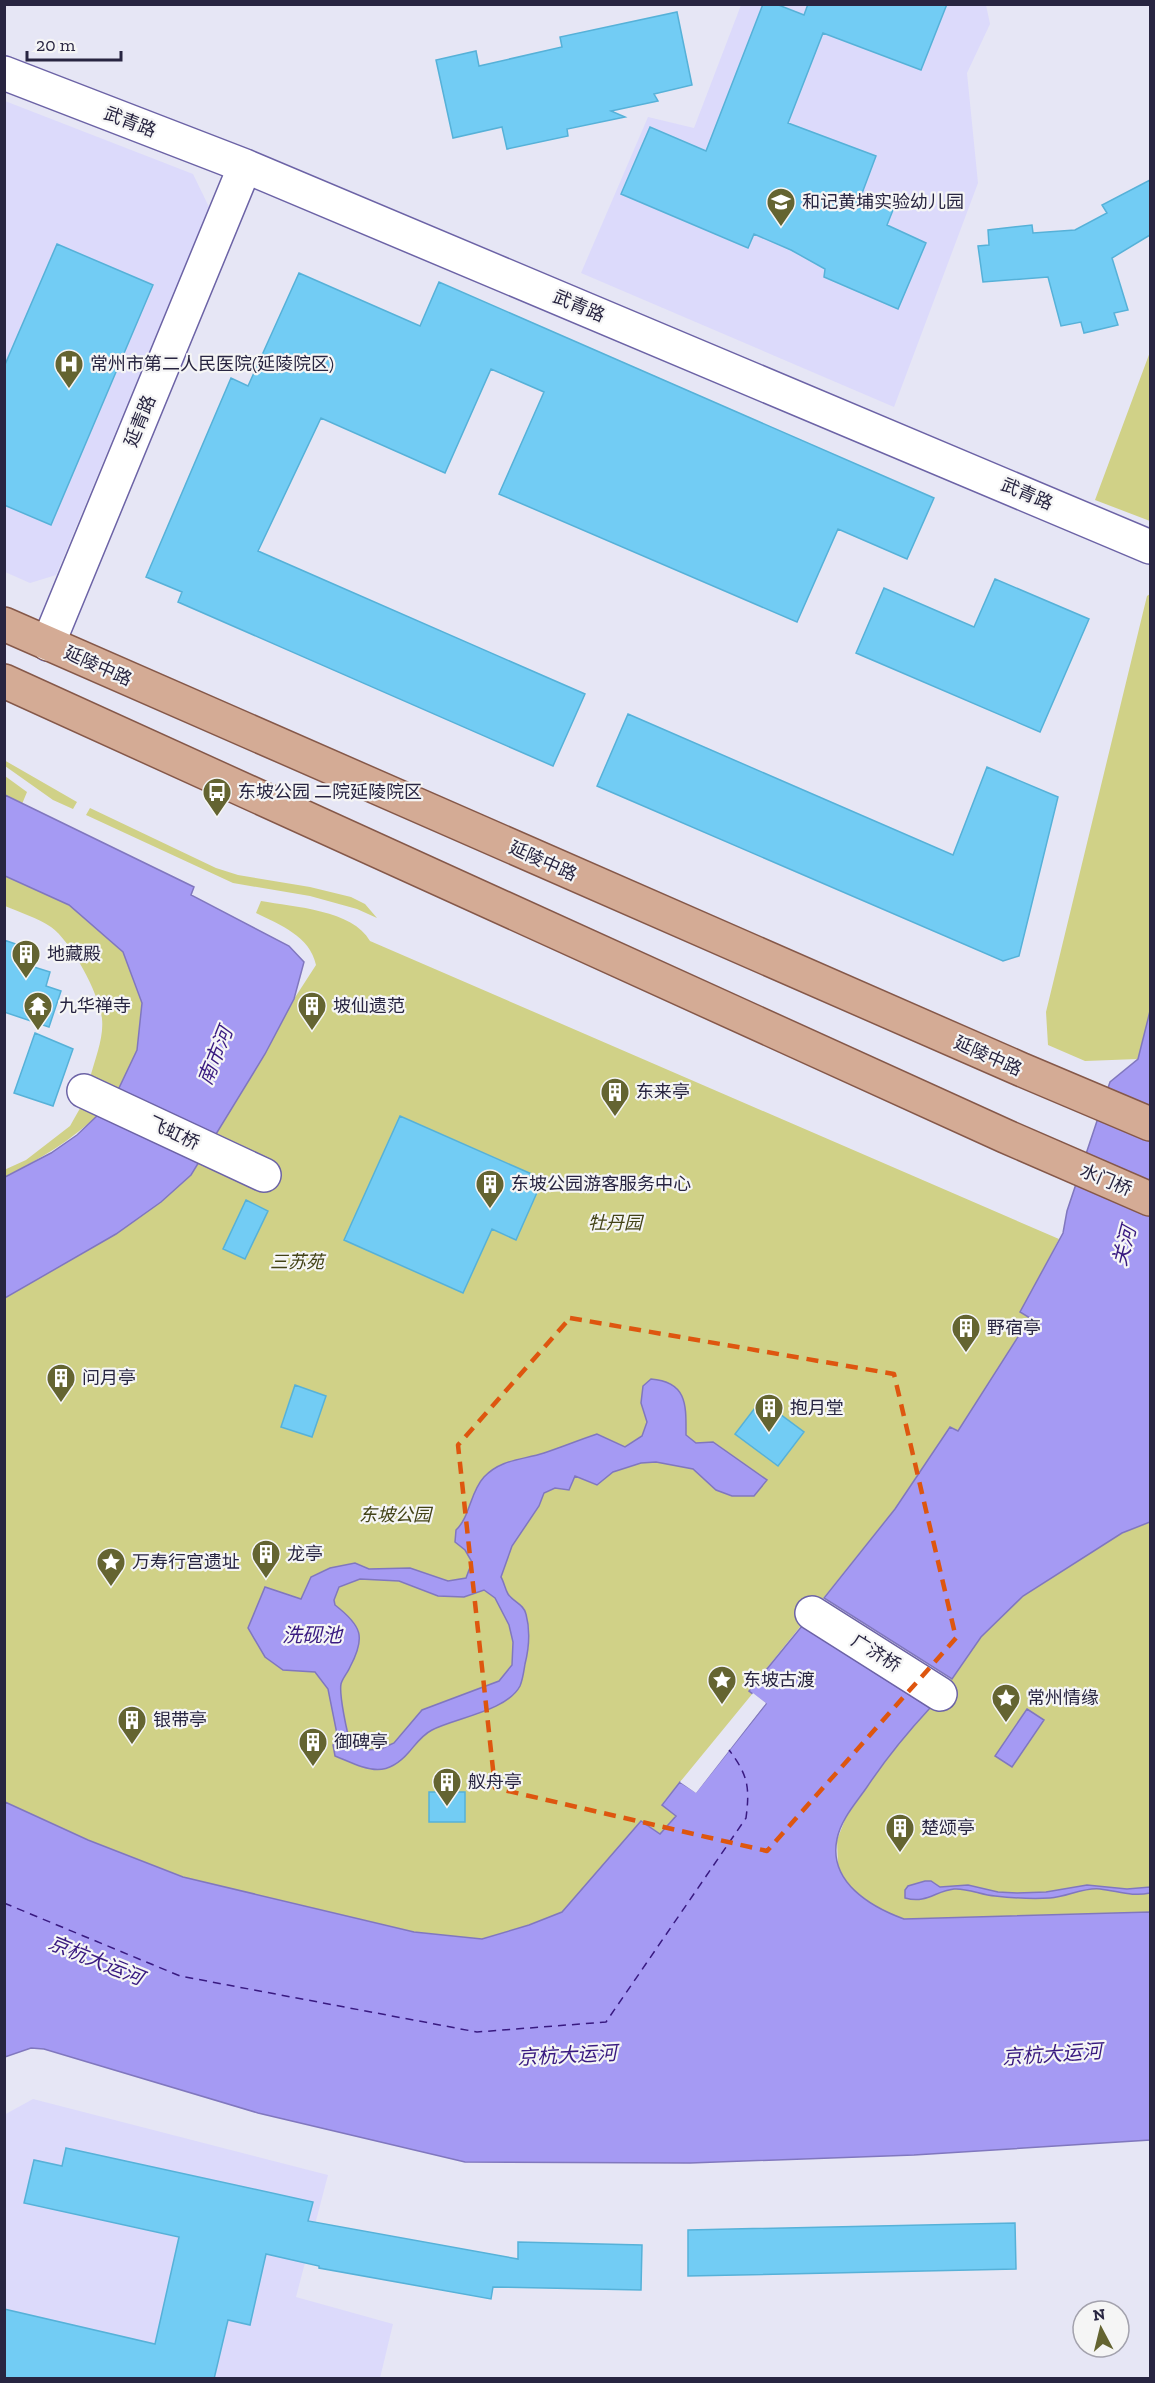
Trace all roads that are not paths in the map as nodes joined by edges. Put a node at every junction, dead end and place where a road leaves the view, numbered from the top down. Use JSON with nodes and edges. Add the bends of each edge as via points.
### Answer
{"nodes":[{"id":1,"x":4,"y":73,"type":"edge"},
{"id":2,"x":245,"y":166,"type":"junction"},
{"id":3,"x":1150,"y":547,"type":"edge"},
{"id":4,"x":4,"y":624,"type":"edge"},
{"id":5,"x":48,"y":644,"type":"junction"},
{"id":6,"x":4,"y":681,"type":"edge"},
{"id":7,"x":84,"y":1091,"type":"dead end"},
{"id":8,"x":1150,"y":1124,"type":"edge"},
{"id":9,"x":264,"y":1175,"type":"dead end"},
{"id":10,"x":1150,"y":1199,"type":"edge"},
{"id":11,"x":812,"y":1613,"type":"dead end"},
{"id":12,"x":940,"y":1694,"type":"dead end"}],
"edges":[{"from":1,"to":2,"type":"street","name":"武青路"},
{"from":2,"to":3,"type":"street","name":"武青路"},
{"from":2,"to":5,"type":"street","name":"延青路"},
{"from":4,"to":5,"type":"main road","name":"延陵中路"},
{"from":5,"to":8,"type":"main road","name":"延陵中路"},
{"from":6,"to":10,"type":"main road","name":"水门桥"},
{"from":7,"to":9,"type":"street","name":"飞虹桥"},
{"from":11,"to":12,"type":"street","name":"广济桥"}]}
